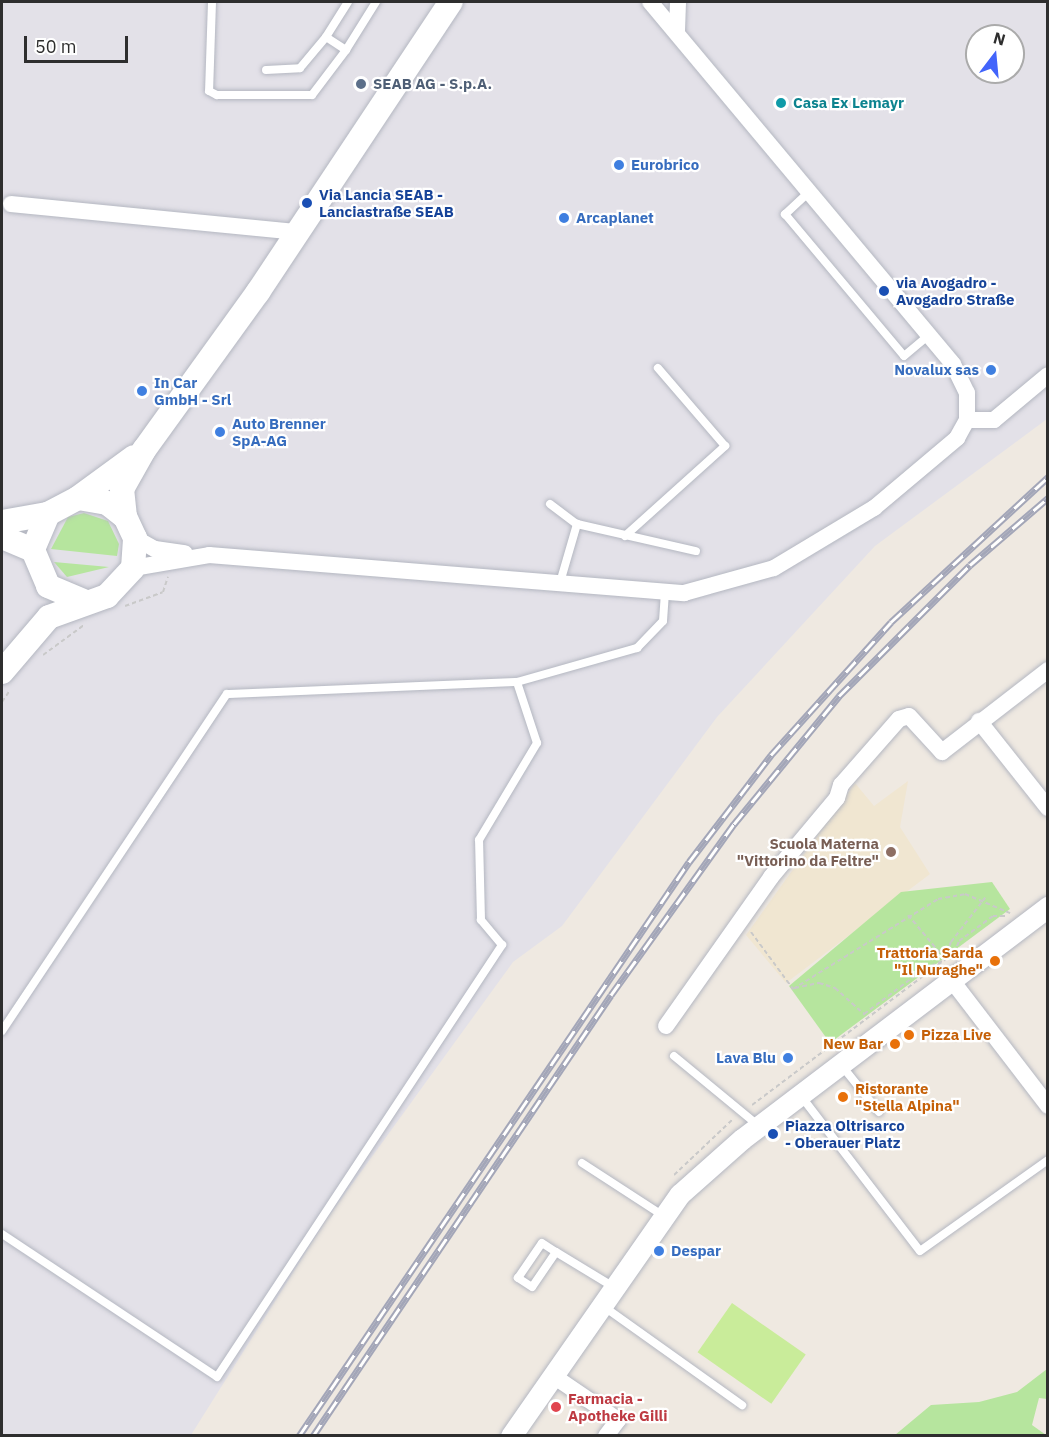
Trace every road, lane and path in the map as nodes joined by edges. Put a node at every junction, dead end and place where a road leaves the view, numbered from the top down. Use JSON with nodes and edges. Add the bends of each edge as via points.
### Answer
{"nodes":[{"id":1,"x":212,"y":2,"type":"edge"},
{"id":2,"x":348,"y":2,"type":"edge"},
{"id":3,"x":376,"y":2,"type":"edge"},
{"id":4,"x":451,"y":2,"type":"edge"},
{"id":5,"x":650,"y":2,"type":"edge"},
{"id":6,"x":678,"y":2,"type":"edge"},
{"id":7,"x":676,"y":31,"type":"junction"},
{"id":8,"x":326,"y":37,"type":"junction"},
{"id":9,"x":346,"y":50,"type":"junction"},
{"id":10,"x":266,"y":70,"type":"dead end"},
{"id":11,"x":810,"y":191,"type":"junction"},
{"id":12,"x":11,"y":204,"type":"dead end"},
{"id":13,"x":298,"y":232,"type":"junction"},
{"id":14,"x":929,"y":335,"type":"junction"},
{"id":15,"x":658,"y":368,"type":"dead end"},
{"id":16,"x":1047,"y":375,"type":"edge"},
{"id":17,"x":967,"y":420,"type":"junction"},
{"id":18,"x":144,"y":450,"type":"junction"},
{"id":19,"x":78,"y":498,"type":"junction"},
{"id":20,"x":550,"y":504,"type":"dead end"},
{"id":21,"x":48,"y":514,"type":"junction"},
{"id":22,"x":2,"y":522,"type":"edge"},
{"id":23,"x":577,"y":524,"type":"junction"},
{"id":24,"x":130,"y":528,"type":"junction"},
{"id":25,"x":625,"y":536,"type":"junction"},
{"id":26,"x":2,"y":537,"type":"edge"},
{"id":27,"x":33,"y":550,"type":"junction"},
{"id":28,"x":696,"y":551,"type":"dead end"},
{"id":29,"x":195,"y":556,"type":"junction"},
{"id":30,"x":170,"y":560,"type":"junction"},
{"id":31,"x":133,"y":568,"type":"junction"},
{"id":32,"x":42,"y":578,"type":"junction"},
{"id":33,"x":559,"y":586,"type":"junction"},
{"id":34,"x":665,"y":593,"type":"junction"},
{"id":35,"x":115,"y":611,"type":"dead end"},
{"id":36,"x":85,"y":613,"type":"junction"},
{"id":37,"x":31,"y":649,"type":"junction"},
{"id":38,"x":1047,"y":670,"type":"edge"},
{"id":39,"x":7,"y":679,"type":"edge"},
{"id":40,"x":517,"y":682,"type":"junction"},
{"id":41,"x":2,"y":702,"type":"edge"},
{"id":42,"x":979,"y":721,"type":"junction"},
{"id":43,"x":1047,"y":808,"type":"edge"},
{"id":44,"x":985,"y":898,"type":"junction"},
{"id":45,"x":1047,"y":907,"type":"edge"},
{"id":46,"x":908,"y":915,"type":"junction"},
{"id":47,"x":741,"y":918,"type":"junction"},
{"id":48,"x":1019,"y":931,"type":"junction"},
{"id":49,"x":945,"y":960,"type":"junction"},
{"id":50,"x":956,"y":980,"type":"junction"},
{"id":51,"x":793,"y":989,"type":"junction"},
{"id":52,"x":864,"y":1014,"type":"junction"},
{"id":53,"x":666,"y":1026,"type":"dead end"},
{"id":54,"x":2,"y":1031,"type":"edge"},
{"id":55,"x":884,"y":1035,"type":"junction"},
{"id":56,"x":674,"y":1056,"type":"dead end"},
{"id":57,"x":842,"y":1066,"type":"junction"},
{"id":58,"x":801,"y":1095,"type":"junction"},
{"id":59,"x":1047,"y":1106,"type":"edge"},
{"id":60,"x":879,"y":1112,"type":"dead end"},
{"id":61,"x":759,"y":1126,"type":"junction"},
{"id":62,"x":1047,"y":1160,"type":"edge"},
{"id":63,"x":582,"y":1163,"type":"dead end"},
{"id":64,"x":662,"y":1215,"type":"junction"},
{"id":65,"x":2,"y":1234,"type":"edge"},
{"id":66,"x":556,"y":1252,"type":"junction"},
{"id":67,"x":606,"y":1295,"type":"junction"},
{"id":68,"x":552,"y":1375,"type":"junction"},
{"id":69,"x":742,"y":1405,"type":"dead end"},
{"id":70,"x":511,"y":1436,"type":"edge"},
{"id":71,"x":606,"y":1436,"type":"edge"}],
"edges":[{"from":1,"to":9,"type":"lane","via":[[209,91],[218,95],[312,95]]},
{"from":2,"to":8,"type":"lane"},
{"from":3,"to":9,"type":"lane"},
{"from":4,"to":13,"type":"main road"},
{"from":5,"to":7,"type":"street"},
{"from":6,"to":7,"type":"street"},
{"from":7,"to":11,"type":"street"},
{"from":8,"to":9,"type":"lane"},
{"from":8,"to":10,"type":"lane","via":[[300,68]]},
{"from":11,"to":14,"type":"street"},
{"from":11,"to":14,"type":"lane","via":[[785,214],[904,356]]},
{"from":12,"to":13,"type":"street"},
{"from":13,"to":18,"type":"main road"},
{"from":14,"to":17,"type":"street","via":[[953,364],[967,393]]},
{"from":15,"to":25,"type":"lane","via":[[725,446]]},
{"from":16,"to":17,"type":"street","via":[[994,420]]},
{"from":17,"to":34,"type":"street","via":[[941,454],[874,508],[774,568],[732,583]]},
{"from":18,"to":19,"type":"main road"},
{"from":18,"to":24,"type":"main road","via":[[122,489]]},
{"from":19,"to":21,"type":"main road"},
{"from":19,"to":24,"type":"main road","via":[[107,504]]},
{"from":20,"to":23,"type":"lane"},
{"from":21,"to":22,"type":"main road"},
{"from":21,"to":27,"type":"main road"},
{"from":23,"to":25,"type":"lane"},
{"from":23,"to":33,"type":"lane"},
{"from":24,"to":29,"type":"street","via":[[155,549]]},
{"from":24,"to":31,"type":"main road"},
{"from":25,"to":28,"type":"lane"},
{"from":26,"to":27,"type":"main road"},
{"from":27,"to":32,"type":"main road"},
{"from":29,"to":30,"type":"street"},
{"from":29,"to":33,"type":"street"},
{"from":30,"to":31,"type":"street"},
{"from":30,"to":35,"type":"path","via":[[163,592]]},
{"from":31,"to":36,"type":"main road"},
{"from":32,"to":36,"type":"main road"},
{"from":32,"to":37,"type":"main road"},
{"from":33,"to":34,"type":"street"},
{"from":34,"to":40,"type":"lane","via":[[663,621],[637,648]]},
{"from":36,"to":37,"type":"path"},
{"from":36,"to":37,"type":"main road","via":[[49,616]]},
{"from":37,"to":39,"type":"main road"},
{"from":38,"to":42,"type":"street"},
{"from":39,"to":41,"type":"path"},
{"from":40,"to":54,"type":"lane","via":[[227,694]]},
{"from":40,"to":65,"type":"lane","via":[[537,743],[479,840],[481,920],[502,945],[218,1377]]},
{"from":42,"to":43,"type":"street"},
{"from":42,"to":47,"type":"street","via":[[942,752],[909,716],[899,719],[841,785],[837,798]]},
{"from":44,"to":46,"type":"path","via":[[952,895]]},
{"from":44,"to":48,"type":"path","via":[[1014,915]]},
{"from":44,"to":49,"type":"path","via":[[951,942]]},
{"from":45,"to":48,"type":"street"},
{"from":46,"to":49,"type":"path"},
{"from":46,"to":51,"type":"path"},
{"from":47,"to":51,"type":"path"},
{"from":47,"to":53,"type":"street"},
{"from":48,"to":50,"type":"street"},
{"from":49,"to":50,"type":"path","via":[[954,954]]},
{"from":49,"to":52,"type":"path","via":[[924,969]]},
{"from":50,"to":55,"type":"street"},
{"from":50,"to":59,"type":"street"},
{"from":51,"to":52,"type":"path","via":[[819,983],[835,988]]},
{"from":52,"to":55,"type":"path"},
{"from":55,"to":57,"type":"street"},
{"from":56,"to":61,"type":"lane"},
{"from":57,"to":58,"type":"street"},
{"from":57,"to":60,"type":"lane"},
{"from":58,"to":61,"type":"street"},
{"from":58,"to":62,"type":"lane","via":[[920,1251],[1009,1191]]},
{"from":61,"to":64,"type":"street"},
{"from":63,"to":64,"type":"lane"},
{"from":64,"to":67,"type":"street"},
{"from":66,"to":66,"type":"lane","via":[[542,1243],[519,1278],[532,1287]]},
{"from":66,"to":67,"type":"lane"},
{"from":67,"to":68,"type":"street"},
{"from":67,"to":69,"type":"lane"},
{"from":68,"to":70,"type":"street"},
{"from":68,"to":71,"type":"street","via":[[618,1420]]}]}
